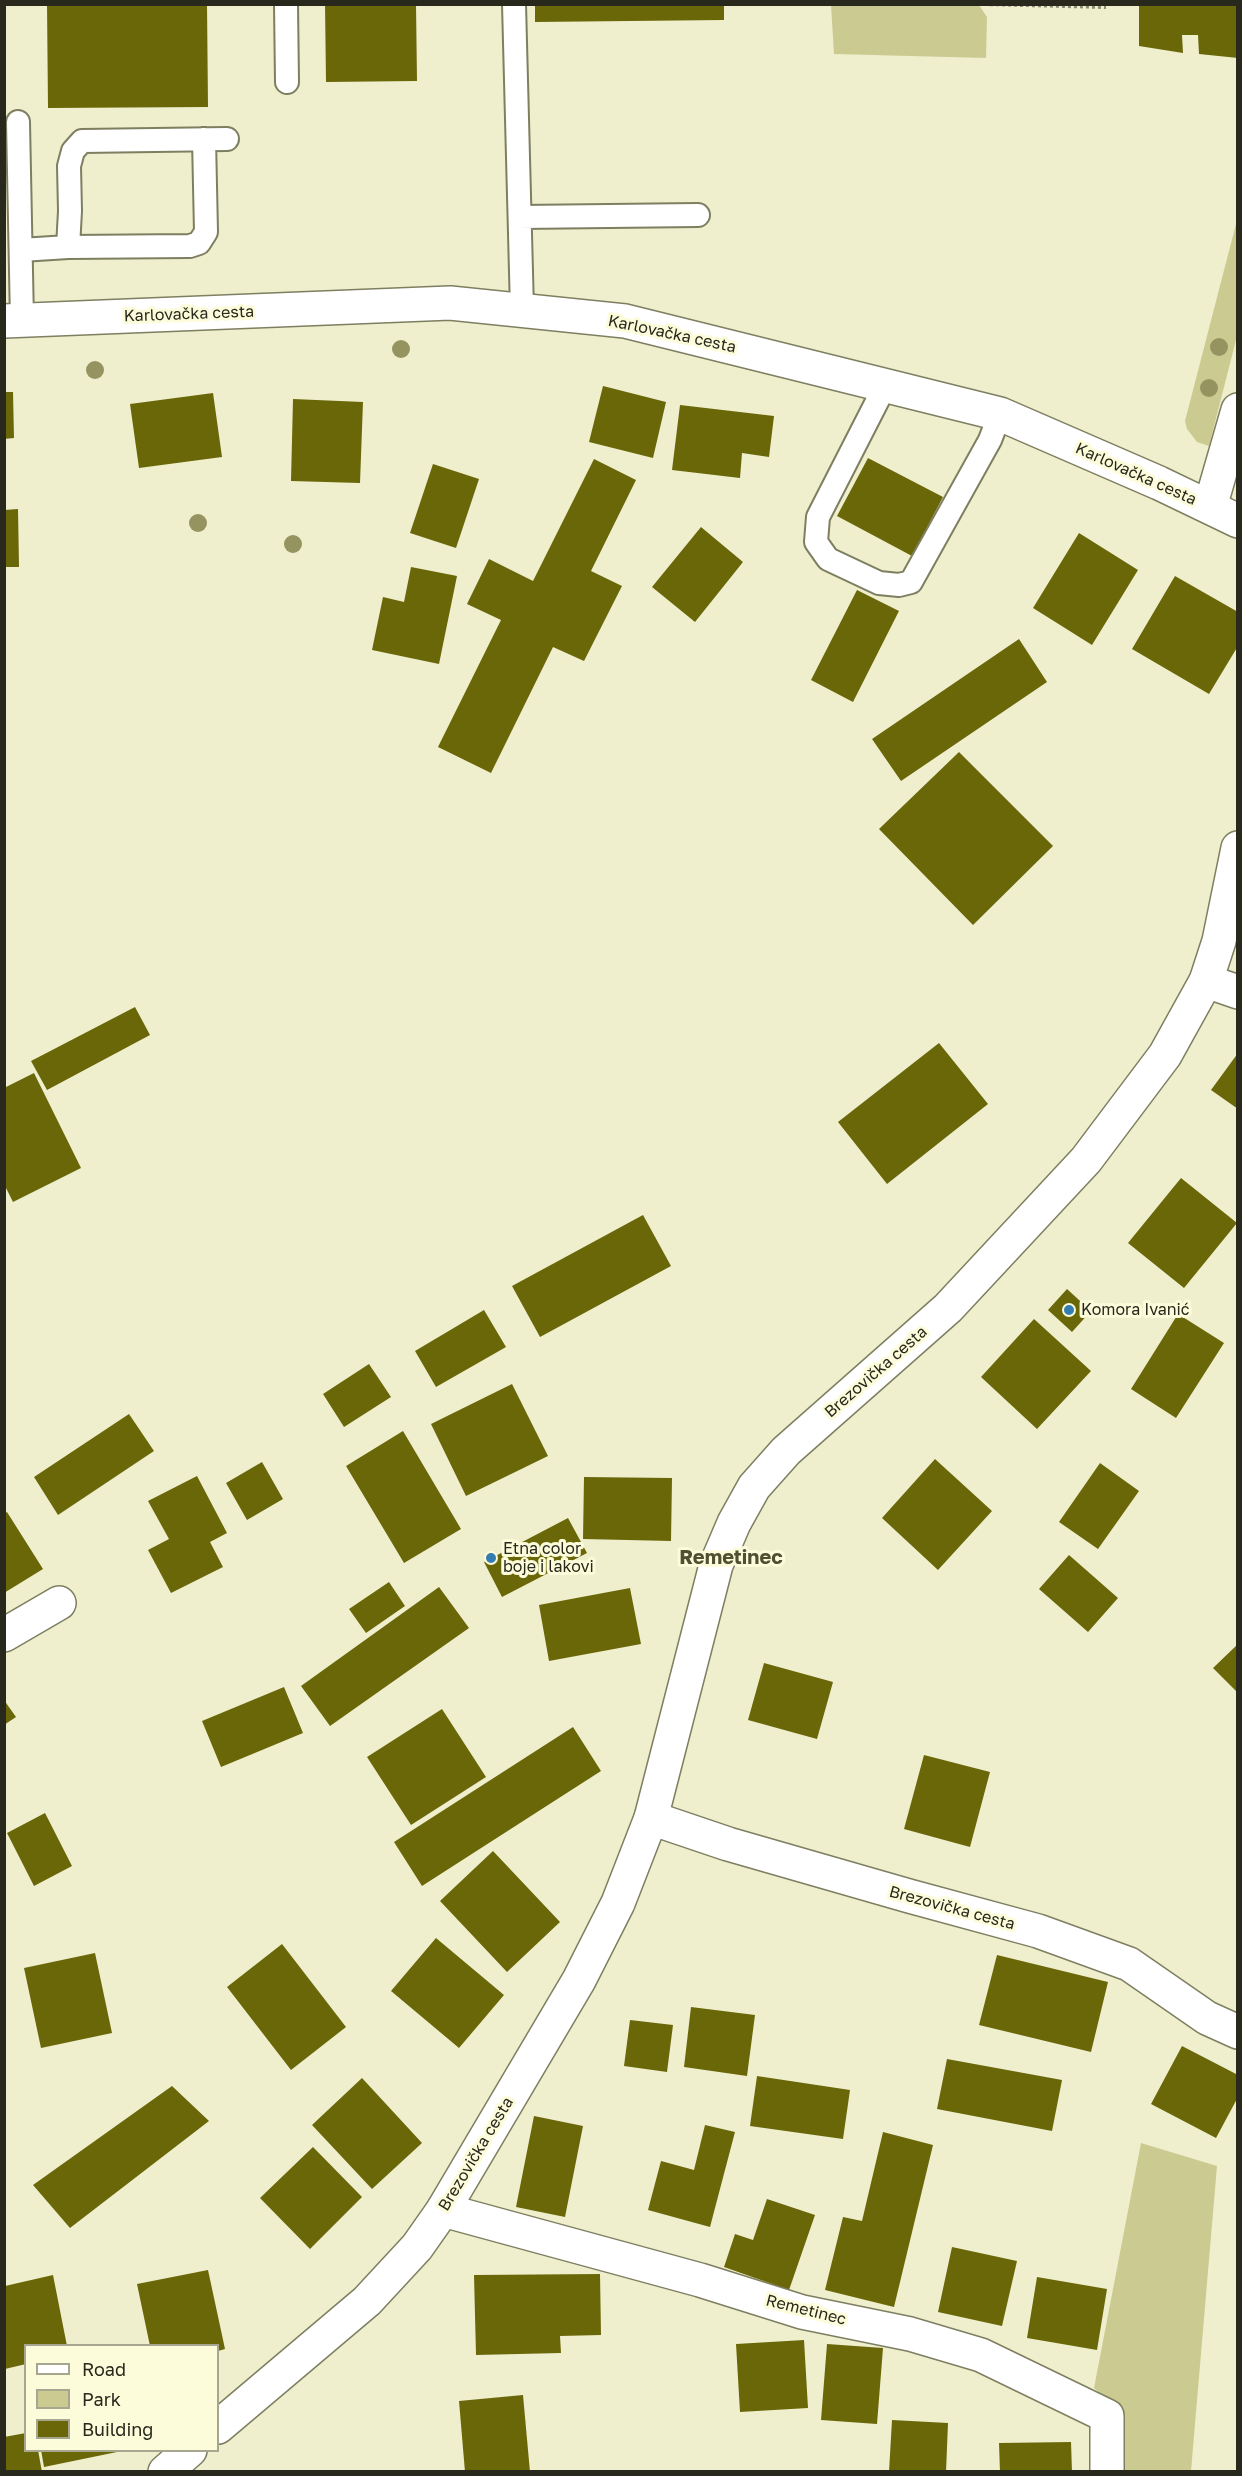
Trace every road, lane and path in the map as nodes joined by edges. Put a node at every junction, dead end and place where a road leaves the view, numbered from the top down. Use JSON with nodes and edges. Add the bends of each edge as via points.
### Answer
{"nodes":[{"id":1,"x":286,"y":4,"type":"edge"},
{"id":2,"x":514,"y":4,"type":"edge"},
{"id":3,"x":984,"y":4,"type":"edge"},
{"id":4,"x":1106,"y":7,"type":"dead end"},
{"id":5,"x":287,"y":82,"type":"dead end"},
{"id":6,"x":18,"y":122,"type":"dead end"},
{"id":7,"x":204,"y":139,"type":"junction"},
{"id":8,"x":227,"y":139,"type":"dead end"},
{"id":9,"x":698,"y":215,"type":"dead end"},
{"id":10,"x":520,"y":217,"type":"junction"},
{"id":11,"x":68,"y":248,"type":"junction"},
{"id":12,"x":21,"y":250,"type":"junction"},
{"id":13,"x":522,"y":310,"type":"junction"},
{"id":14,"x":13,"y":321,"type":"edge"},
{"id":15,"x":886,"y":384,"type":"junction"},
{"id":16,"x":1238,"y":410,"type":"edge"},
{"id":17,"x":1000,"y":414,"type":"junction"},
{"id":18,"x":1224,"y":514,"type":"edge"},
{"id":19,"x":1238,"y":848,"type":"edge"},
{"id":20,"x":1206,"y":981,"type":"junction"},
{"id":21,"x":1238,"y":992,"type":"edge"},
{"id":22,"x":59,"y":1603,"type":"dead end"},
{"id":23,"x":4,"y":1635,"type":"edge"},
{"id":24,"x":651,"y":1818,"type":"junction"},
{"id":25,"x":1238,"y":2032,"type":"edge"},
{"id":26,"x":443,"y":2210,"type":"junction"},
{"id":27,"x":219,"y":2426,"type":"edge"},
{"id":28,"x":189,"y":2452,"type":"edge"},
{"id":29,"x":165,"y":2472,"type":"edge"},
{"id":30,"x":1107,"y":2472,"type":"edge"}],
"edges":[{"from":1,"to":5,"type":"lane"},
{"from":2,"to":10,"type":"lane"},
{"from":3,"to":4,"type":"path"},
{"from":6,"to":12,"type":"lane"},
{"from":7,"to":8,"type":"lane"},
{"from":7,"to":11,"type":"lane","via":[[82,141],[73,151],[69,166]]},
{"from":7,"to":11,"type":"lane","via":[[206,232],[199,243]]},
{"from":9,"to":10,"type":"lane"},
{"from":10,"to":13,"type":"lane"},
{"from":11,"to":12,"type":"lane"},
{"from":12,"to":14,"type":"lane"},
{"from":13,"to":14,"type":"street","name":"Karlovačka cesta","via":[[450,303]]},
{"from":13,"to":15,"type":"street","name":"Karlovačka cesta","via":[[625,321]]},
{"from":15,"to":17,"type":"street","name":"Karlovačka cesta"},
{"from":15,"to":17,"type":"lane","via":[[818,517],[816,542],[828,559],[879,583],[911,582],[990,440]]},
{"from":16,"to":18,"type":"street"},
{"from":17,"to":18,"type":"street","name":"Karlovačka cesta"},
{"from":19,"to":20,"type":"street","name":"Brezovička cesta","via":[[1219,941]]},
{"from":20,"to":21,"type":"street"},
{"from":20,"to":24,"type":"street","name":"Brezovička cesta","via":[[1165,1055],[1086,1160],[948,1308],[786,1450],[754,1488],[716,1565]]},
{"from":22,"to":23,"type":"street"},
{"from":24,"to":25,"type":"street","name":"Brezovička cesta","via":[[728,1844],[1038,1931],[1129,1964],[1207,2018]]},
{"from":24,"to":26,"type":"street","name":"Brezovička cesta","via":[[618,1903],[579,1980]]},
{"from":26,"to":27,"type":"street","name":"Brezovička cesta","via":[[417,2247],[367,2301]]},
{"from":26,"to":30,"type":"street","name":"Remetinec","via":[[802,2312],[910,2334],[981,2355],[1107,2416]]},
{"from":28,"to":29,"type":"street"}]}
